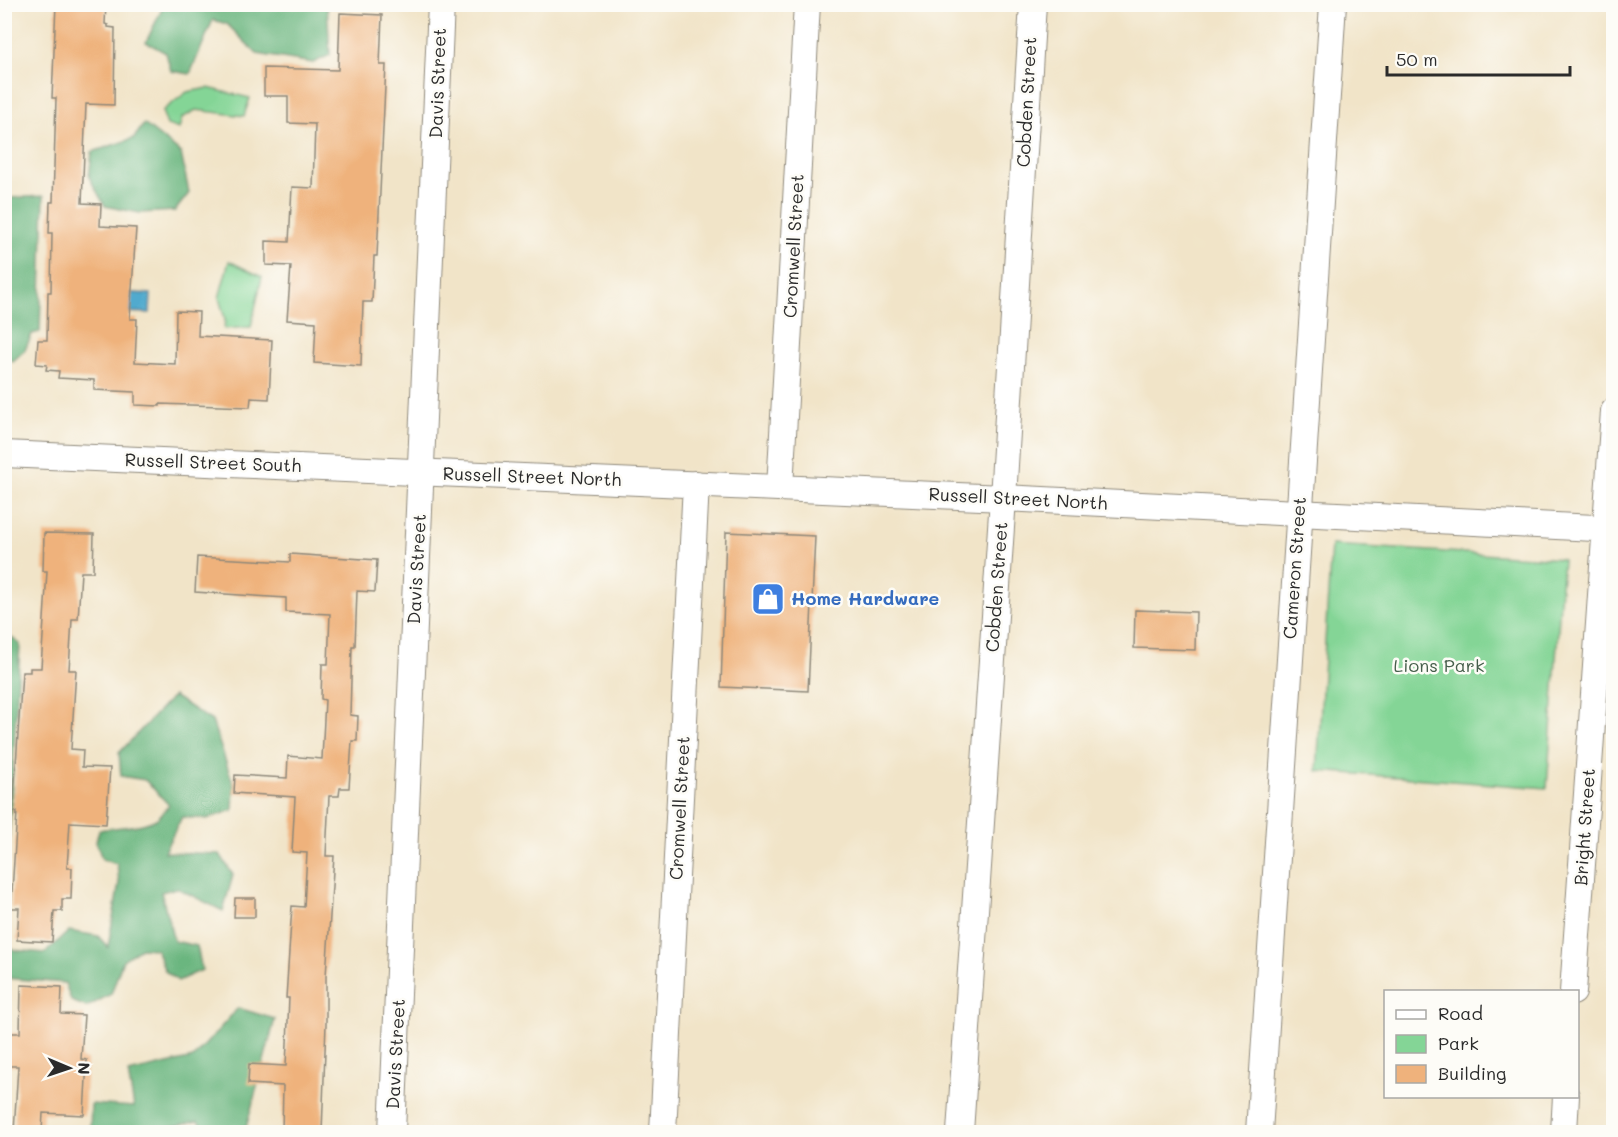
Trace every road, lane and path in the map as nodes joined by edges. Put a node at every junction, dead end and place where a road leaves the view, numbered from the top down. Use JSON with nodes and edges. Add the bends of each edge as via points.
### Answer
{"nodes":[{"id":1,"x":441,"y":4,"type":"edge"},
{"id":2,"x":807,"y":4,"type":"edge"},
{"id":3,"x":1033,"y":4,"type":"edge"},
{"id":4,"x":1333,"y":4,"type":"edge"},
{"id":5,"x":1614,"y":411,"type":"edge"},
{"id":6,"x":4,"y":454,"type":"edge"},
{"id":7,"x":422,"y":472,"type":"junction"},
{"id":8,"x":696,"y":484,"type":"junction"},
{"id":9,"x":780,"y":488,"type":"junction"},
{"id":10,"x":1003,"y":498,"type":"junction"},
{"id":11,"x":1298,"y":513,"type":"junction"},
{"id":12,"x":1610,"y":528,"type":"edge"},
{"id":13,"x":1574,"y":990,"type":"edge"},
{"id":14,"x":1566,"y":1098,"type":"edge"},
{"id":15,"x":392,"y":1132,"type":"edge"},
{"id":16,"x":663,"y":1132,"type":"edge"},
{"id":17,"x":960,"y":1132,"type":"edge"},
{"id":18,"x":1259,"y":1132,"type":"edge"},
{"id":19,"x":1564,"y":1132,"type":"edge"}],
"edges":[{"from":1,"to":7,"type":"street","name":"Davis Street"},
{"from":2,"to":9,"type":"street","name":"Cromwell Street"},
{"from":3,"to":10,"type":"street","name":"Cobden Street"},
{"from":4,"to":11,"type":"street","name":"Cameron Street"},
{"from":5,"to":12,"type":"street","name":"Bright Street"},
{"from":6,"to":7,"type":"street","name":"Russell Street South"},
{"from":7,"to":8,"type":"street","name":"Russell Street North"},
{"from":7,"to":15,"type":"street","name":"Davis Street"},
{"from":8,"to":9,"type":"street","name":"Russell Street North"},
{"from":8,"to":16,"type":"street","name":"Cromwell Street"},
{"from":9,"to":10,"type":"street","name":"Russell Street North"},
{"from":10,"to":11,"type":"street","name":"Russell Street North"},
{"from":10,"to":17,"type":"street","name":"Cobden Street"},
{"from":11,"to":12,"type":"street","name":"Russell Street North"},
{"from":11,"to":18,"type":"street","name":"Cameron Street"},
{"from":12,"to":13,"type":"street","name":"Bright Street"},
{"from":14,"to":19,"type":"street"}]}
